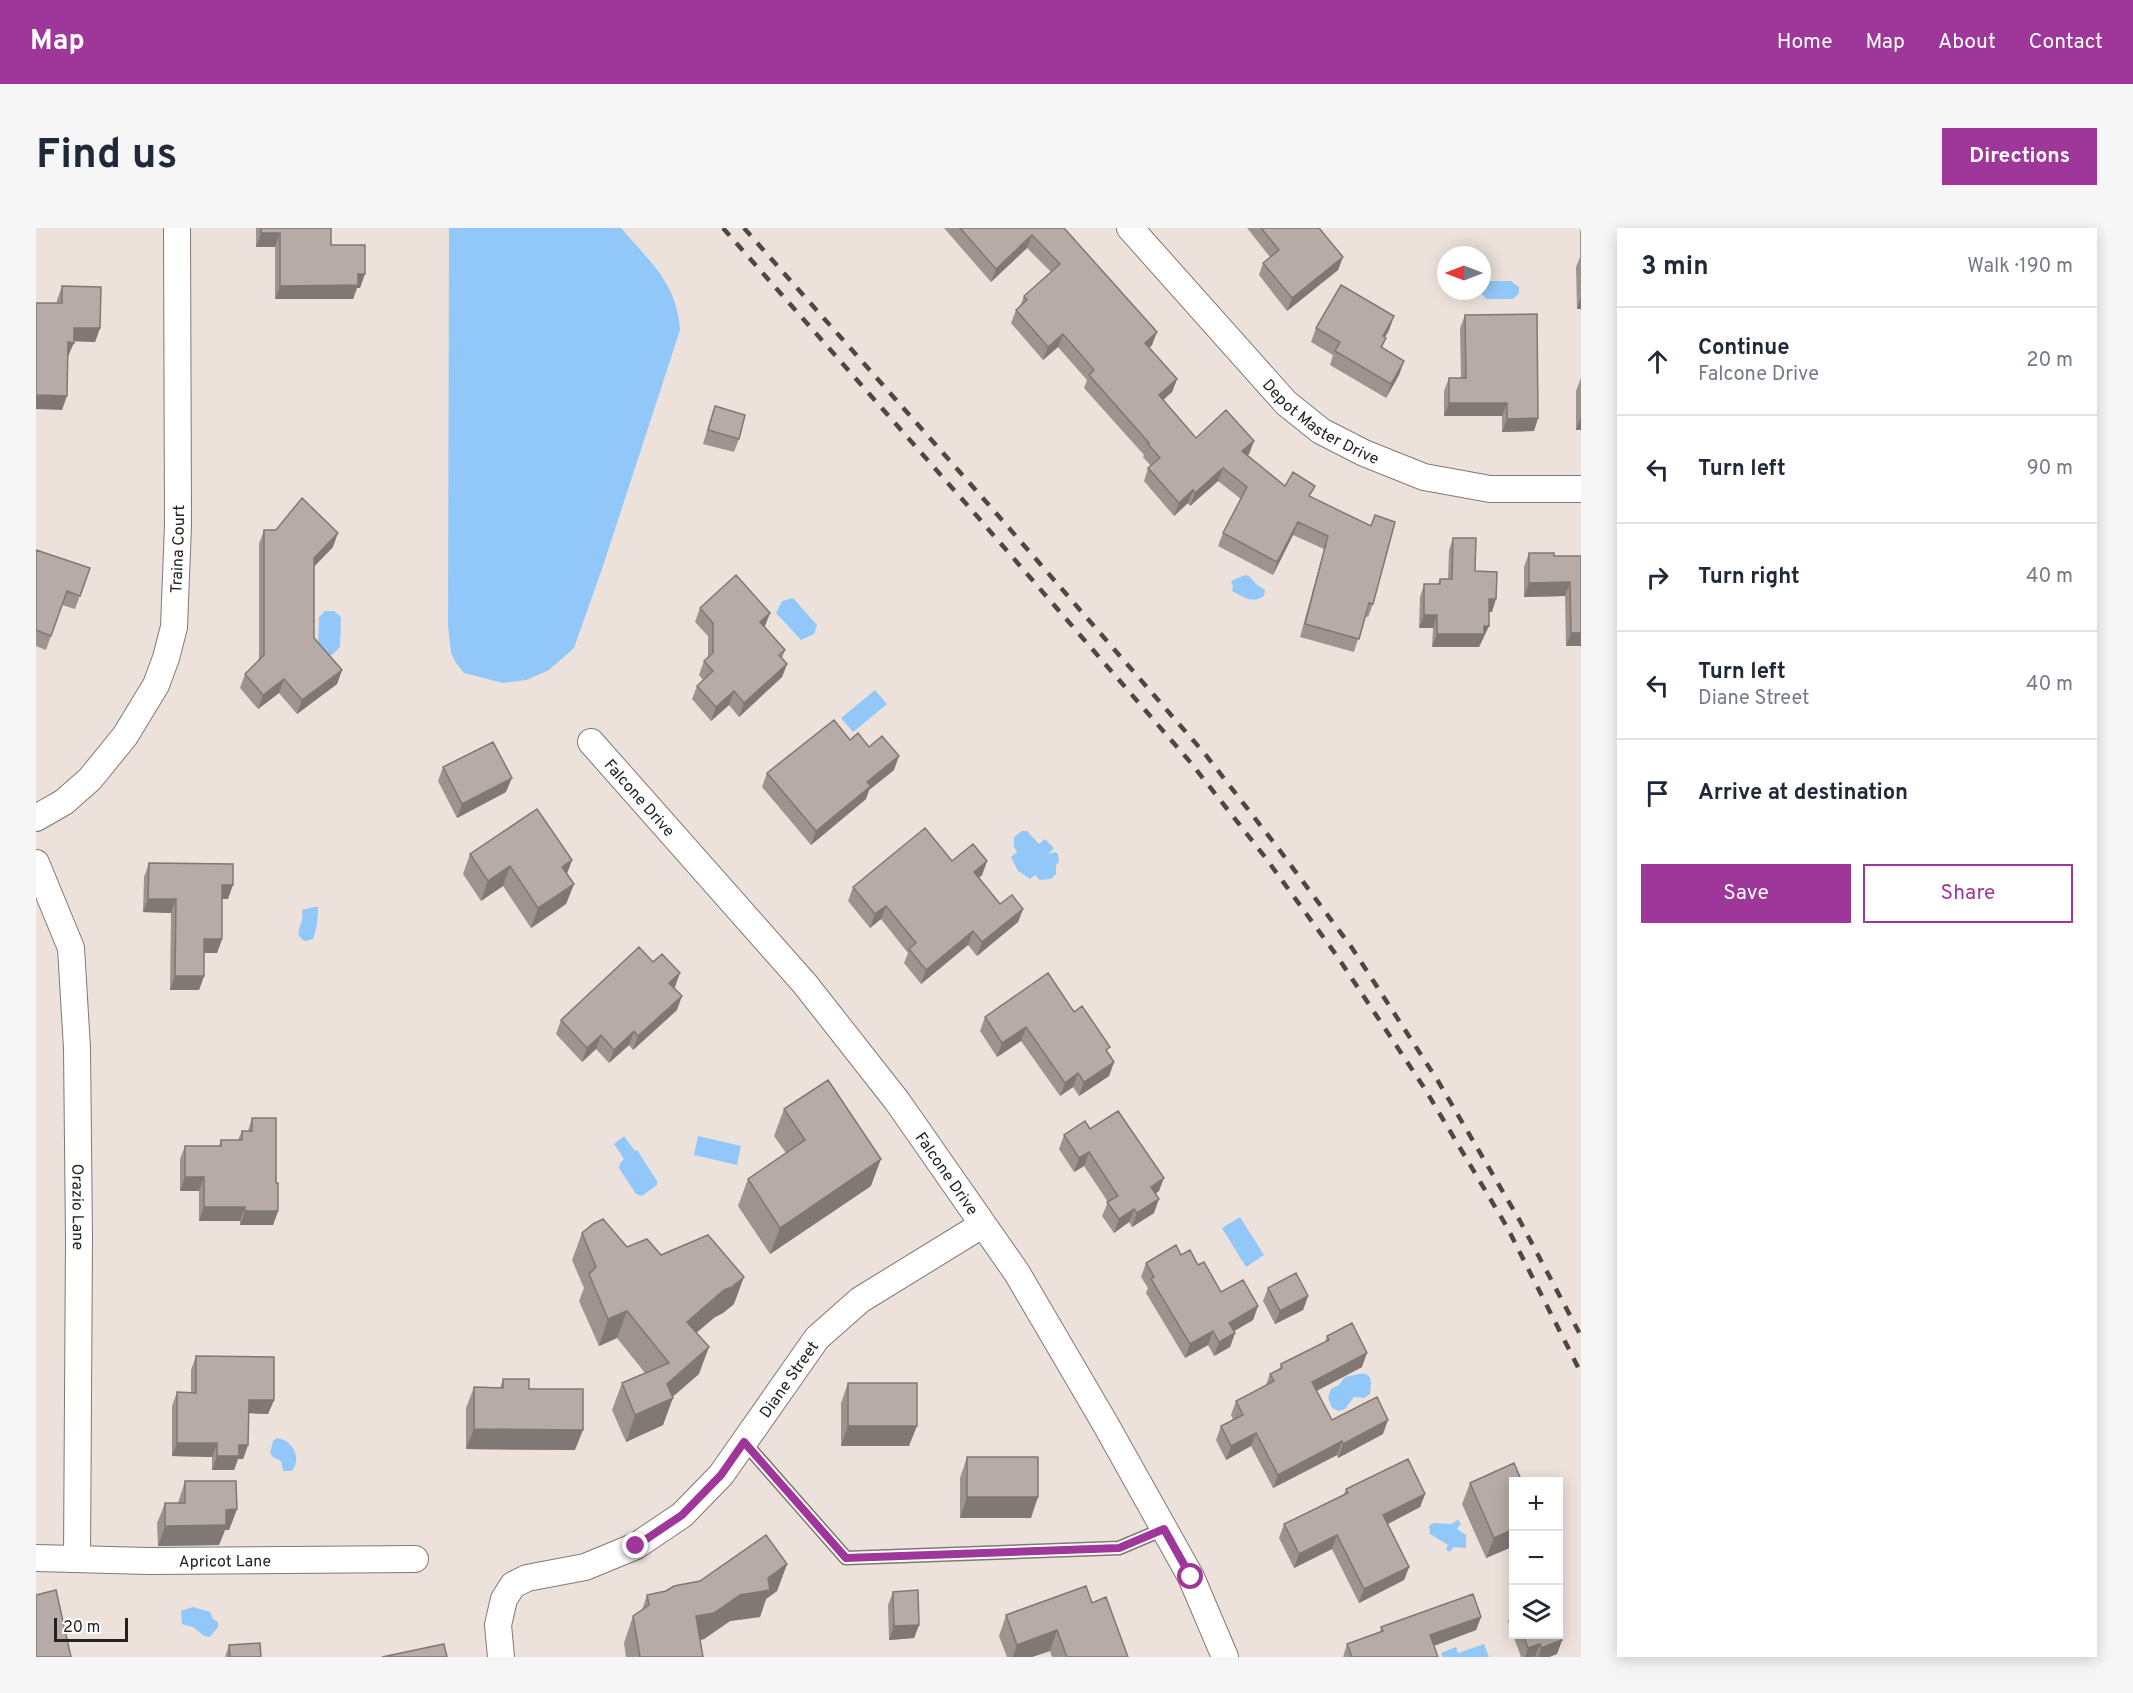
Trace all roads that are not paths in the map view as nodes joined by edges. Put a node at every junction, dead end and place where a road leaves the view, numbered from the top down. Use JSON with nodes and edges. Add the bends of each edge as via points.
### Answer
{"nodes":[{"id":1,"x":177,"y":228,"type":"edge"},
{"id":2,"x":1134,"y":230,"type":"edge"},
{"id":3,"x":1581,"y":489,"type":"edge"},
{"id":4,"x":591,"y":742,"type":"dead end"},
{"id":5,"x":36,"y":818,"type":"edge"},
{"id":6,"x":36,"y":863,"type":"edge"},
{"id":7,"x":982,"y":1225,"type":"junction"},
{"id":8,"x":744,"y":1442,"type":"junction"},
{"id":9,"x":1164,"y":1529,"type":"junction"},
{"id":10,"x":36,"y":1558,"type":"edge"},
{"id":11,"x":77,"y":1559,"type":"junction"},
{"id":12,"x":415,"y":1559,"type":"dead end"},
{"id":13,"x":501,"y":1657,"type":"edge"},
{"id":14,"x":1225,"y":1657,"type":"edge"}],
"edges":[{"from":1,"to":5,"type":"street","name":"Traina Court","via":[[178,525],[174,627],[169,648],[156,685],[125,736],[90,779],[64,802]]},
{"from":2,"to":3,"type":"street","name":"Depot Master Drive","via":[[1286,403],[1321,431],[1424,477],[1490,489]]},
{"from":4,"to":7,"type":"street","name":"Falcone Drive","via":[[812,993],[897,1101]]},
{"from":6,"to":11,"type":"street","name":"Orazio Lane","via":[[72,959],[79,1239]]},
{"from":7,"to":8,"type":"street","name":"Diane Street","via":[[860,1300],[817,1338]]},
{"from":7,"to":9,"type":"street","name":"Falcone Drive","via":[[1017,1273]]},
{"from":8,"to":9,"type":"lane","via":[[846,1558],[1119,1548]]},
{"from":8,"to":13,"type":"street","name":"Diane Street","via":[[721,1475],[682,1515],[636,1546],[585,1567],[527,1578],[513,1585],[504,1599],[498,1625]]},
{"from":9,"to":14,"type":"street","name":"Falcone Drive","via":[[1191,1577]]},
{"from":10,"to":11,"type":"street","name":"Apricot Lane"},
{"from":11,"to":12,"type":"street","name":"Apricot Lane"}]}
